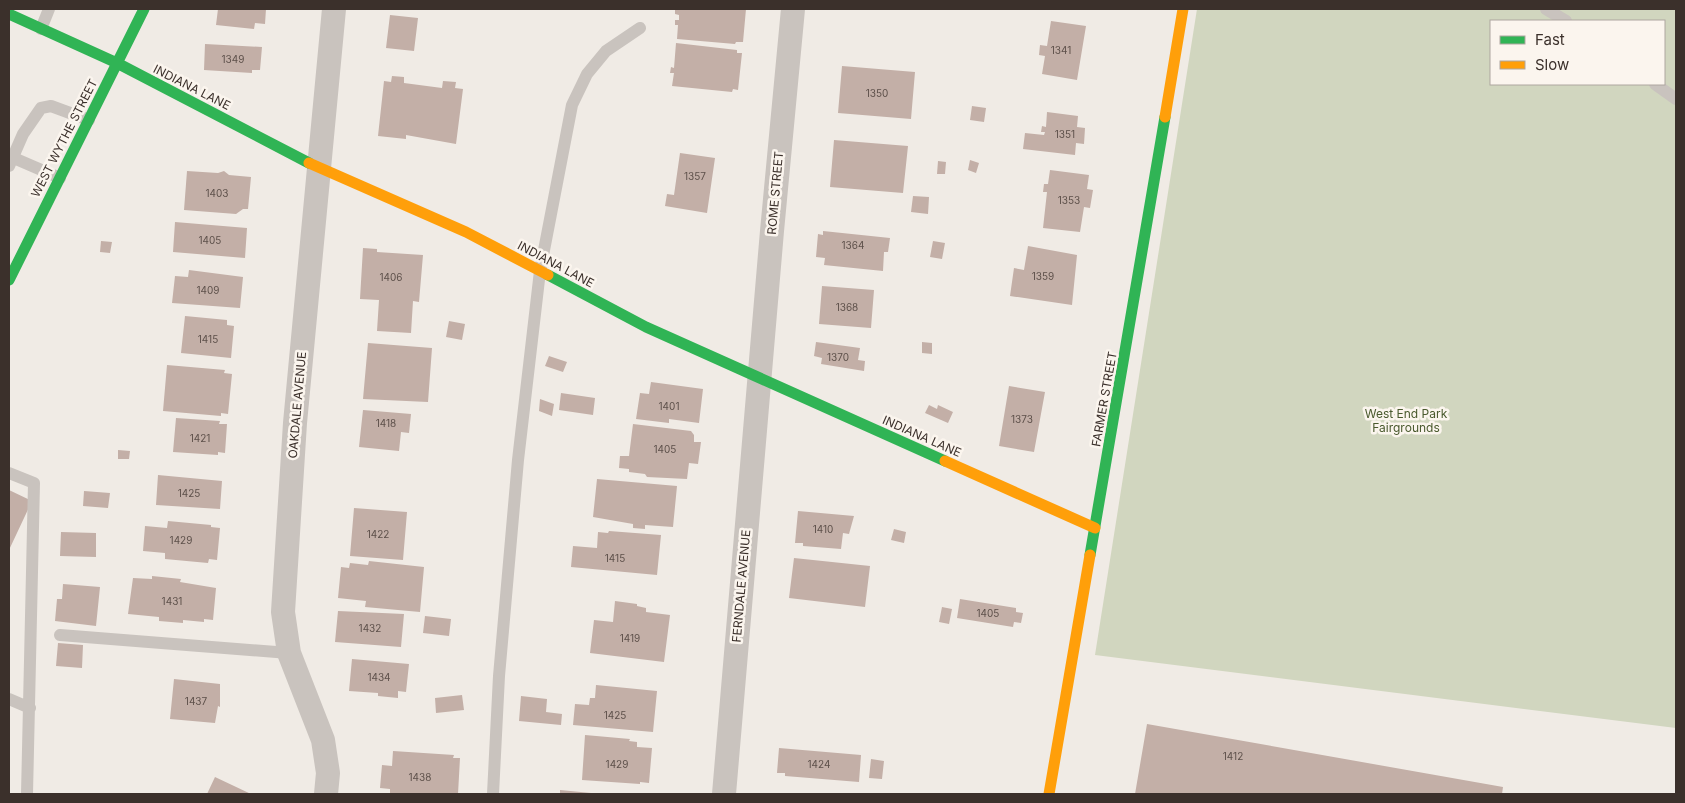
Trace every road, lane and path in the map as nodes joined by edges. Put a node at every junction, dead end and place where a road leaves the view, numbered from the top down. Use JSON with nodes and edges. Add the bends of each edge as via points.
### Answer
{"nodes":[{"id":1,"x":50,"y":9,"type":"edge"},
{"id":2,"x":144,"y":9,"type":"edge"},
{"id":3,"x":334,"y":9,"type":"edge"},
{"id":4,"x":793,"y":9,"type":"edge"},
{"id":5,"x":1183,"y":9,"type":"edge"},
{"id":6,"x":1546,"y":9,"type":"edge"},
{"id":7,"x":9,"y":14,"type":"edge"},
{"id":8,"x":1564,"y":20,"type":"edge"},
{"id":9,"x":640,"y":28,"type":"dead end"},
{"id":10,"x":41,"y":29,"type":"junction"},
{"id":11,"x":117,"y":64,"type":"junction"},
{"id":12,"x":1656,"y":85,"type":"edge"},
{"id":13,"x":1676,"y":99,"type":"edge"},
{"id":14,"x":89,"y":120,"type":"junction"},
{"id":15,"x":10,"y":160,"type":"edge"},
{"id":16,"x":319,"y":168,"type":"junction"},
{"id":17,"x":60,"y":178,"type":"junction"},
{"id":18,"x":9,"y":246,"type":"edge"},
{"id":19,"x":23,"y":252,"type":"junction"},
{"id":20,"x":540,"y":271,"type":"junction"},
{"id":21,"x":9,"y":280,"type":"edge"},
{"id":22,"x":760,"y":378,"type":"junction"},
{"id":23,"x":9,"y":473,"type":"edge"},
{"id":24,"x":1095,"y":528,"type":"junction"},
{"id":25,"x":60,"y":635,"type":"dead end"},
{"id":26,"x":289,"y":653,"type":"junction"},
{"id":27,"x":9,"y":699,"type":"edge"},
{"id":28,"x":30,"y":708,"type":"junction"},
{"id":29,"x":27,"y":794,"type":"edge"},
{"id":30,"x":326,"y":794,"type":"edge"},
{"id":31,"x":493,"y":794,"type":"edge"},
{"id":32,"x":724,"y":794,"type":"edge"},
{"id":33,"x":1049,"y":794,"type":"edge"}],
"edges":[{"from":1,"to":10,"type":"lane"},
{"from":2,"to":11,"type":"street","name":"WEST WYTHE STREET"},
{"from":3,"to":16,"type":"street","name":"OAKDALE AVENUE"},
{"from":4,"to":22,"type":"street","name":"ROME STREET"},
{"from":5,"to":24,"type":"street","name":"FARMER STREET"},
{"from":6,"to":8,"type":"lane"},
{"from":7,"to":10,"type":"street","name":"INDIANA LANE"},
{"from":9,"to":20,"type":"lane","via":[[606,51],[587,74],[572,105]]},
{"from":10,"to":11,"type":"street","name":"INDIANA LANE"},
{"from":11,"to":14,"type":"street","name":"WEST WYTHE STREET"},
{"from":11,"to":16,"type":"street","name":"INDIANA LANE"},
{"from":12,"to":13,"type":"lane"},
{"from":14,"to":15,"type":"lane","via":[[51,106],[41,108]]},
{"from":14,"to":17,"type":"street","name":"WEST WYTHE STREET"},
{"from":15,"to":17,"type":"lane"},
{"from":16,"to":20,"type":"street","name":"INDIANA LANE","via":[[466,232]]},
{"from":16,"to":26,"type":"street","name":"OAKDALE AVENUE","via":[[295,423],[283,612]]},
{"from":17,"to":19,"type":"street","name":"WEST WYTHE STREET"},
{"from":18,"to":19,"type":"lane"},
{"from":19,"to":21,"type":"street","name":"WEST WYTHE STREET"},
{"from":20,"to":22,"type":"street","name":"INDIANA LANE","via":[[646,327]]},
{"from":20,"to":31,"type":"lane","via":[[518,460],[499,676]]},
{"from":22,"to":24,"type":"street","name":"INDIANA LANE"},
{"from":22,"to":32,"type":"street","name":"FERNDALE AVENUE"},
{"from":23,"to":28,"type":"lane","via":[[34,483]]},
{"from":24,"to":33,"type":"street","name":"FARMER STREET"},
{"from":25,"to":26,"type":"lane"},
{"from":26,"to":30,"type":"street","name":"OAKDALE AVENUE","via":[[323,740],[328,773]]},
{"from":27,"to":28,"type":"lane"},
{"from":28,"to":29,"type":"lane"}]}
